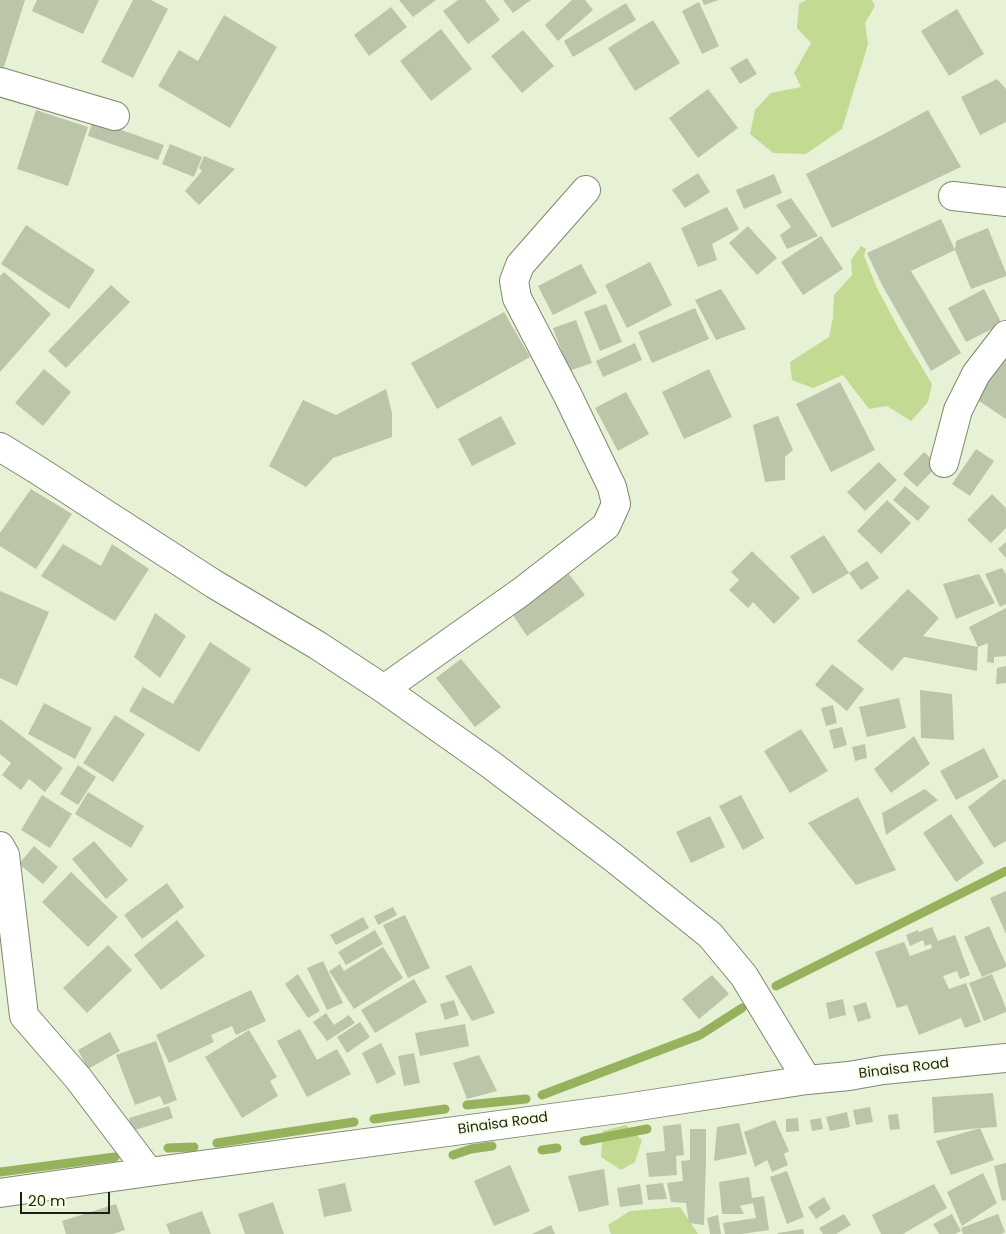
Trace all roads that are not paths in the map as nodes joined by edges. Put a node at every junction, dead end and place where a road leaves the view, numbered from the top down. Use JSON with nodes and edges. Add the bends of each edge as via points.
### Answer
{"nodes":[{"id":1,"x":0,"y":82,"type":"edge"},
{"id":2,"x":115,"y":116,"type":"dead end"},
{"id":3,"x":586,"y":190,"type":"dead end"},
{"id":4,"x":953,"y":196,"type":"dead end"},
{"id":5,"x":1006,"y":202,"type":"edge"},
{"id":6,"x":1006,"y":335,"type":"edge"},
{"id":7,"x":0,"y":447,"type":"edge"},
{"id":8,"x":944,"y":464,"type":"dead end"},
{"id":9,"x":384,"y":689,"type":"junction"},
{"id":10,"x":0,"y":846,"type":"edge"},
{"id":11,"x":0,"y":996,"type":"edge"},
{"id":12,"x":24,"y":1016,"type":"junction"},
{"id":13,"x":1006,"y":1058,"type":"edge"},
{"id":14,"x":807,"y":1080,"type":"junction"},
{"id":15,"x":149,"y":1172,"type":"junction"},
{"id":16,"x":0,"y":1193,"type":"edge"}],
"edges":[{"from":1,"to":2,"type":"street"},
{"from":3,"to":9,"type":"street","via":[[520,265],[514,281],[517,298],[608,478],[616,504],[606,526],[521,592]]},
{"from":4,"to":5,"type":"street"},
{"from":6,"to":8,"type":"street","via":[[976,374],[958,410]]},
{"from":7,"to":9,"type":"street"},
{"from":9,"to":14,"type":"street","via":[[490,764],[710,935],[744,976]]},
{"from":10,"to":12,"type":"street","via":[[5,855]]},
{"from":11,"to":12,"type":"street"},
{"from":12,"to":15,"type":"street","via":[[78,1078]]},
{"from":13,"to":14,"type":"street","name":"Binaisa Road"},
{"from":14,"to":15,"type":"street","name":"Binaisa Road","via":[[626,1108]]},
{"from":15,"to":16,"type":"street","name":"Binaisa Road"}]}
